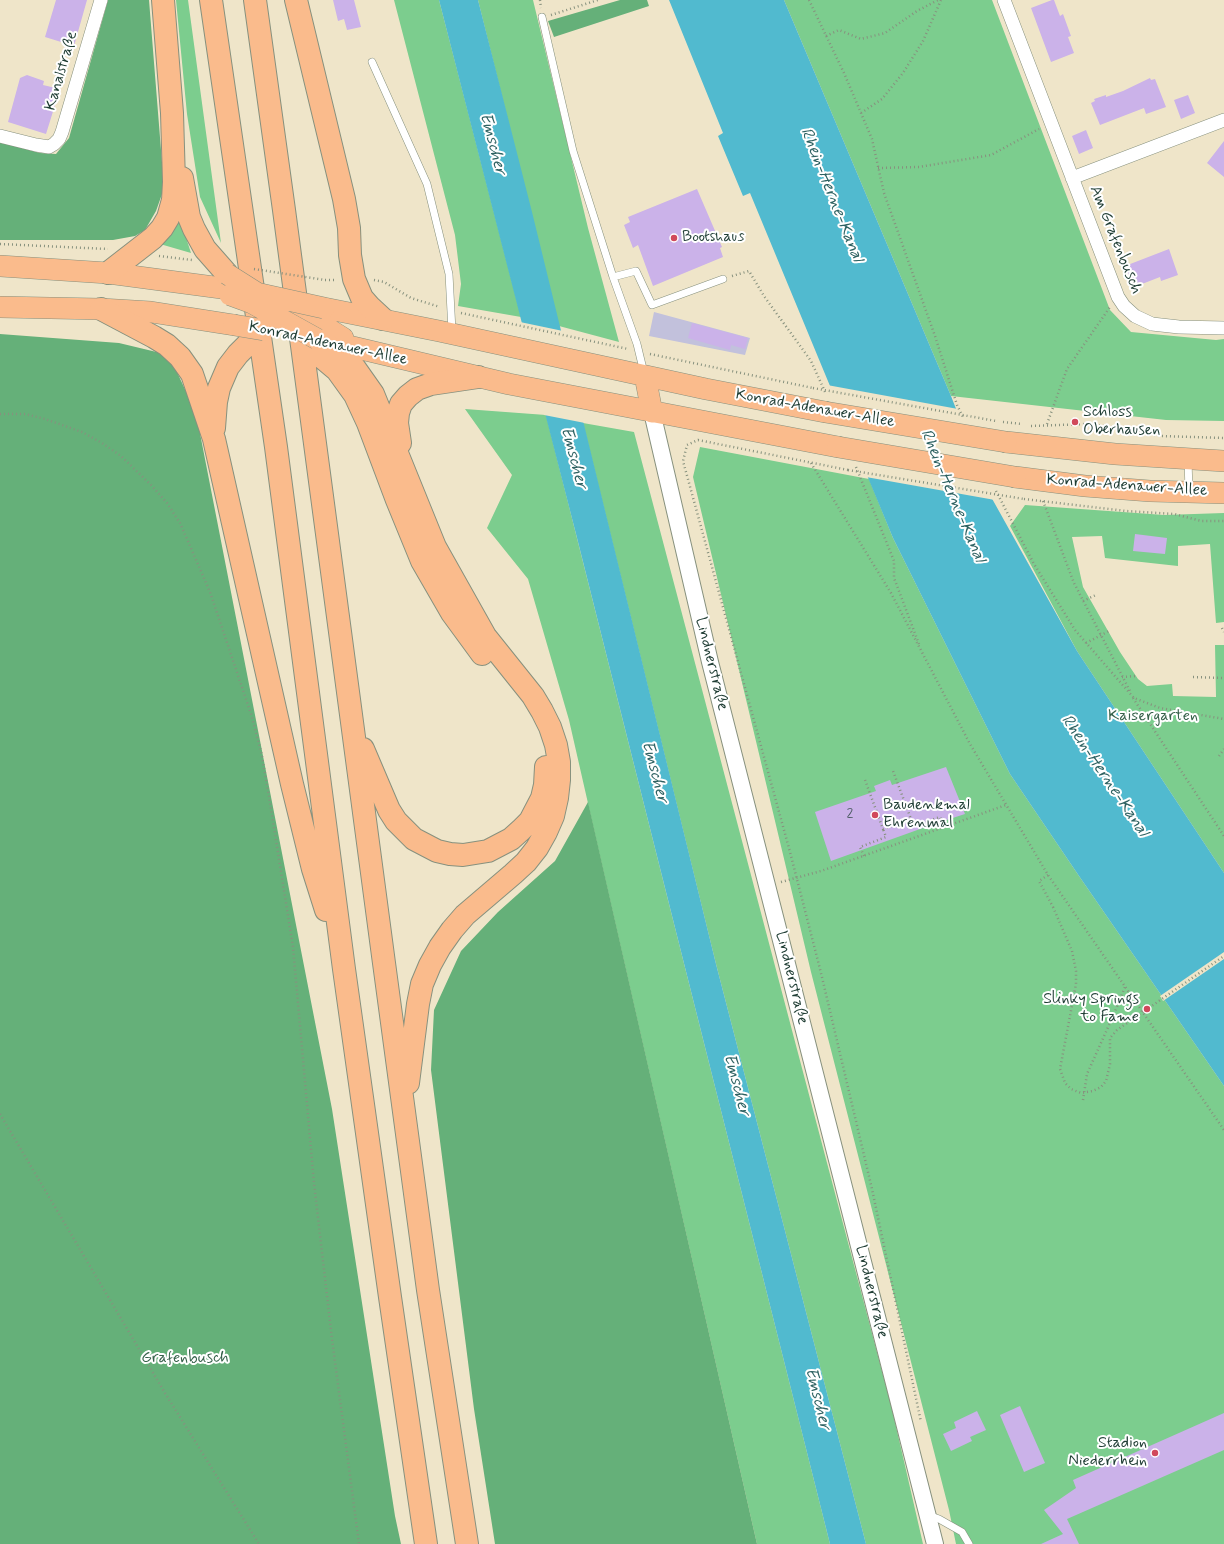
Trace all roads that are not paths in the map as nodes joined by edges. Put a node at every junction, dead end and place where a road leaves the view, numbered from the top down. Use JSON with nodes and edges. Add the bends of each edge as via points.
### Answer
{"nodes":[{"id":1,"x":101,"y":0,"type":"edge"},
{"id":2,"x":163,"y":0,"type":"edge"},
{"id":3,"x":211,"y":0,"type":"edge"},
{"id":4,"x":255,"y":0,"type":"edge"},
{"id":5,"x":296,"y":0,"type":"edge"},
{"id":6,"x":1004,"y":0,"type":"edge"},
{"id":7,"x":542,"y":18,"type":"road end"},
{"id":8,"x":372,"y":62,"type":"dead end"},
{"id":9,"x":172,"y":113,"type":"junction"},
{"id":10,"x":1224,"y":120,"type":"edge"},
{"id":11,"x":0,"y":136,"type":"edge"},
{"id":12,"x":1072,"y":178,"type":"junction"},
{"id":13,"x":0,"y":266,"type":"edge"},
{"id":14,"x":108,"y":273,"type":"junction"},
{"id":15,"x":613,"y":277,"type":"junction"},
{"id":16,"x":723,"y":279,"type":"dead end"},
{"id":17,"x":223,"y":282,"type":"junction"},
{"id":18,"x":0,"y":307,"type":"edge"},
{"id":19,"x":101,"y":309,"type":"junction"},
{"id":20,"x":383,"y":319,"type":"junction"},
{"id":21,"x":1224,"y":328,"type":"edge"},
{"id":22,"x":299,"y":333,"type":"junction"},
{"id":23,"x":452,"y":333,"type":"junction"},
{"id":24,"x":645,"y":376,"type":"junction"},
{"id":25,"x":478,"y":377,"type":"junction"},
{"id":26,"x":652,"y":412,"type":"junction"},
{"id":27,"x":214,"y":440,"type":"junction"},
{"id":28,"x":1188,"y":460,"type":"junction"},
{"id":29,"x":1224,"y":461,"type":"edge"},
{"id":30,"x":406,"y":474,"type":"junction"},
{"id":31,"x":1189,"y":493,"type":"junction"},
{"id":32,"x":1224,"y":493,"type":"edge"},
{"id":33,"x":353,"y":724,"type":"junction"},
{"id":34,"x":344,"y":968,"type":"junction"},
{"id":35,"x":405,"y":1114,"type":"junction"},
{"id":36,"x":927,"y":1514,"type":"junction"},
{"id":37,"x":426,"y":1544,"type":"edge"},
{"id":38,"x":467,"y":1544,"type":"edge"},
{"id":39,"x":935,"y":1544,"type":"edge"},
{"id":40,"x":969,"y":1544,"type":"edge"}],
"edges":[{"from":1,"to":11,"type":"street","name":"Kanalstraße","via":[[62,132],[54,144],[49,147]]},
{"from":2,"to":9,"type":"highway"},
{"from":3,"to":34,"type":"highway","via":[[276,447]]},
{"from":4,"to":33,"type":"highway"},
{"from":5,"to":20,"type":"highway","via":[[344,199],[354,279],[362,298]]},
{"from":6,"to":12,"type":"street","name":"Am Grafenbusch"},
{"from":7,"to":15,"type":"lane","via":[[573,151]]},
{"from":8,"to":23,"type":"lane","via":[[427,184],[449,274]]},
{"from":9,"to":14,"type":"highway","via":[[174,182],[168,218],[153,238]]},
{"from":9,"to":17,"type":"highway","via":[[189,218]]},
{"from":10,"to":12,"type":"street","name":"Am Grafenbusch"},
{"from":12,"to":21,"type":"street","name":"Am Grafenbusch","via":[[1118,297],[1124,306],[1135,316],[1152,324]]},
{"from":13,"to":14,"type":"main road","name":"Konrad-Adenauer-Allee"},
{"from":14,"to":17,"type":"main road","name":"Konrad-Adenauer-Allee"},
{"from":15,"to":16,"type":"lane","via":[[636,271],[652,305]]},
{"from":15,"to":24,"type":"lane"},
{"from":17,"to":22,"type":"main road","bridge":true},
{"from":17,"to":22,"type":"main road","name":"Konrad-Adenauer-Allee","bridge":true,"via":[[256,293]]},
{"from":18,"to":19,"type":"main road","name":"Konrad-Adenauer-Allee"},
{"from":19,"to":22,"type":"main road","name":"Konrad-Adenauer-Allee","bridge":true,"via":[[151,312]]},
{"from":19,"to":27,"type":"highway","via":[[154,336],[168,345],[180,358],[192,374]]},
{"from":20,"to":22,"type":"main road","name":"Konrad-Adenauer-Allee","via":[[350,314]]},
{"from":20,"to":23,"type":"main road","name":"Konrad-Adenauer-Allee"},
{"from":22,"to":25,"type":"main road","name":"Konrad-Adenauer-Allee"},
{"from":22,"to":27,"type":"highway","via":[[228,367],[216,402]]},
{"from":22,"to":30,"type":"highway","via":[[347,360],[354,367],[373,394]]},
{"from":22,"to":33,"type":"highway","via":[[337,370],[351,389],[361,408],[409,530],[437,588],[468,636],[518,699],[532,722],[542,746],[546,772],[545,785],[537,810],[516,835],[488,851],[456,854],[425,846],[404,831],[389,810]]},
{"from":23,"to":24,"type":"main road","name":"Konrad-Adenauer-Allee"},
{"from":24,"to":26,"type":"main road"},
{"from":24,"to":28,"type":"main road","name":"Konrad-Adenauer-Allee","bridge":true,"via":[[825,412],[1004,432],[1115,454]]},
{"from":25,"to":26,"type":"main road","name":"Konrad-Adenauer-Allee"},
{"from":25,"to":30,"type":"highway","via":[[417,389],[401,404],[397,423]]},
{"from":26,"to":31,"type":"main road","name":"Konrad-Adenauer-Allee","bridge":true,"via":[[1016,477],[1085,486]]},
{"from":26,"to":36,"type":"street","name":"Lindnerstraße","via":[[710,662]]},
{"from":27,"to":34,"type":"highway","via":[[292,784],[313,869]]},
{"from":28,"to":29,"type":"main road","name":"Konrad-Adenauer-Allee"},
{"from":28,"to":31,"type":"lane"},
{"from":30,"to":35,"type":"highway","via":[[435,547],[450,576],[486,636],[532,696],[550,727],[559,762],[559,780],[553,816],[537,848],[526,862],[465,915],[440,947],[430,965],[422,984],[418,1004]]},
{"from":31,"to":32,"type":"main road","name":"Konrad-Adenauer-Allee"},
{"from":33,"to":35,"type":"highway"},
{"from":34,"to":37,"type":"highway"},
{"from":35,"to":38,"type":"highway"},
{"from":36,"to":39,"type":"street","name":"Lindnerstraße"},
{"from":36,"to":40,"type":"lane","via":[[962,1532]]}]}
